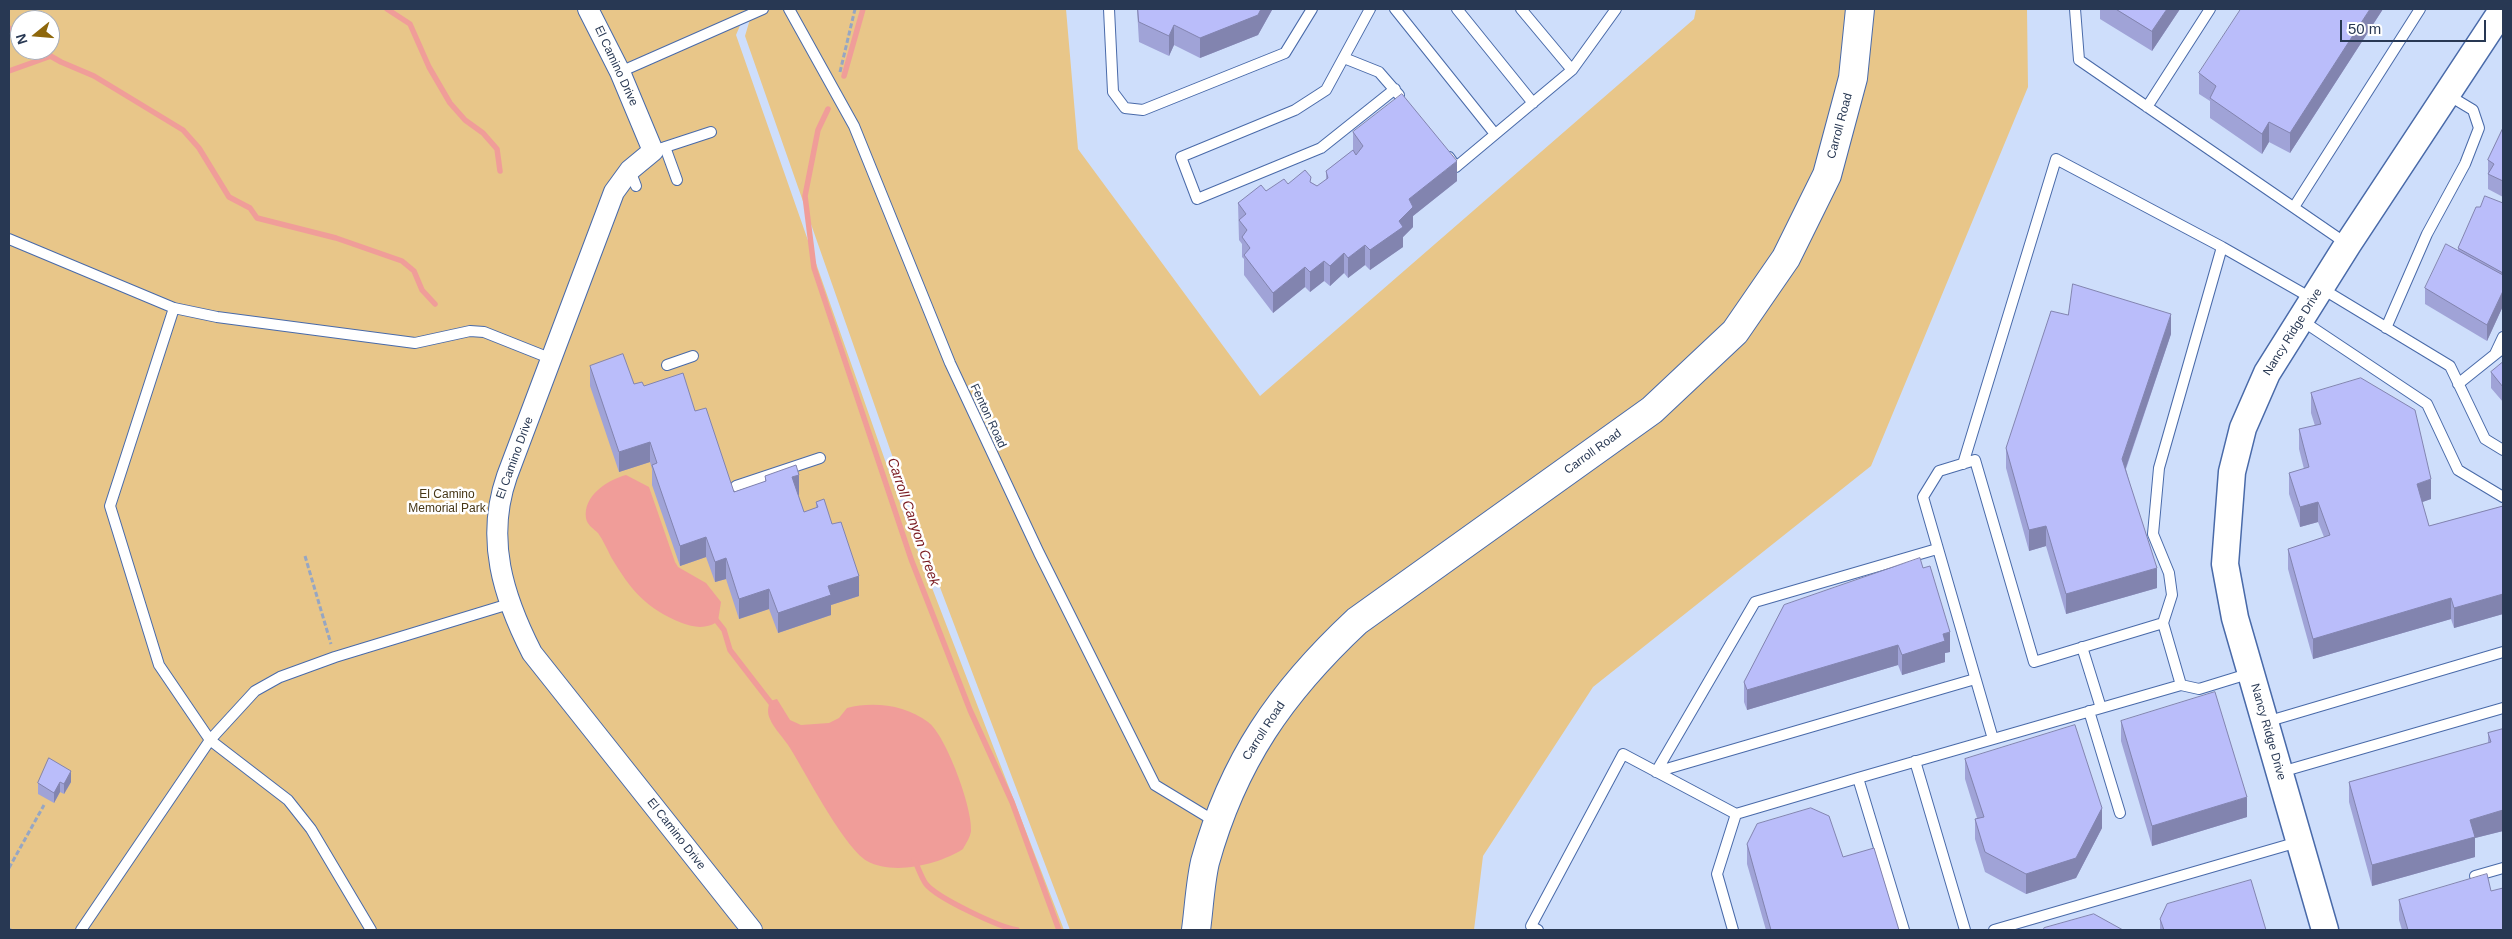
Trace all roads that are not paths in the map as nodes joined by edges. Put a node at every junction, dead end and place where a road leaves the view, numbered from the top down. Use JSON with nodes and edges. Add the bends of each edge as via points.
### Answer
{"nodes":[{"id":1,"x":588,"y":9,"type":"edge"},
{"id":2,"x":763,"y":9,"type":"edge"},
{"id":3,"x":790,"y":9,"type":"edge"},
{"id":4,"x":1109,"y":9,"type":"edge"},
{"id":5,"x":1312,"y":9,"type":"edge"},
{"id":6,"x":1370,"y":9,"type":"edge"},
{"id":7,"x":1395,"y":9,"type":"edge"},
{"id":8,"x":1456,"y":9,"type":"edge"},
{"id":9,"x":1521,"y":9,"type":"edge"},
{"id":10,"x":1616,"y":9,"type":"edge"},
{"id":11,"x":1860,"y":9,"type":"edge"},
{"id":12,"x":2075,"y":9,"type":"edge"},
{"id":13,"x":2210,"y":9,"type":"edge"},
{"id":14,"x":2420,"y":9,"type":"edge"},
{"id":15,"x":2503,"y":9,"type":"edge"},
{"id":16,"x":1344,"y":58,"type":"junction"},
{"id":17,"x":1572,"y":70,"type":"junction"},
{"id":18,"x":620,"y":72,"type":"junction"},
{"id":19,"x":1395,"y":89,"type":"junction"},
{"id":20,"x":2447,"y":95,"type":"junction"},
{"id":21,"x":1533,"y":103,"type":"junction"},
{"id":22,"x":1407,"y":105,"type":"edge"},
{"id":23,"x":2147,"y":107,"type":"junction"},
{"id":24,"x":711,"y":132,"type":"dead end"},
{"id":25,"x":1494,"y":134,"type":"junction"},
{"id":26,"x":659,"y":149,"type":"junction"},
{"id":27,"x":1444,"y":151,"type":"edge"},
{"id":28,"x":677,"y":180,"type":"dead end"},
{"id":29,"x":2294,"y":207,"type":"junction"},
{"id":30,"x":9,"y":239,"type":"edge"},
{"id":31,"x":2348,"y":244,"type":"junction"},
{"id":32,"x":2222,"y":247,"type":"junction"},
{"id":33,"x":2311,"y":302,"type":"junction"},
{"id":34,"x":174,"y":308,"type":"junction"},
{"id":35,"x":2386,"y":328,"type":"junction"},
{"id":36,"x":2503,"y":337,"type":"edge"},
{"id":37,"x":2499,"y":351,"type":"edge"},
{"id":38,"x":693,"y":356,"type":"dead end"},
{"id":39,"x":552,"y":359,"type":"junction"},
{"id":40,"x":667,"y":365,"type":"dead end"},
{"id":41,"x":2458,"y":384,"type":"junction"},
{"id":42,"x":2503,"y":450,"type":"edge"},
{"id":43,"x":820,"y":458,"type":"dead end"},
{"id":44,"x":1963,"y":464,"type":"junction"},
{"id":45,"x":736,"y":486,"type":"dead end"},
{"id":46,"x":2503,"y":496,"type":"edge"},
{"id":47,"x":1937,"y":549,"type":"junction"},
{"id":48,"x":509,"y":604,"type":"junction"},
{"id":49,"x":2163,"y":623,"type":"junction"},
{"id":50,"x":2082,"y":648,"type":"junction"},
{"id":51,"x":2503,"y":652,"type":"edge"},
{"id":52,"x":2251,"y":673,"type":"junction"},
{"id":53,"x":1975,"y":679,"type":"junction"},
{"id":54,"x":2181,"y":685,"type":"junction"},
{"id":55,"x":2101,"y":708,"type":"junction"},
{"id":56,"x":2503,"y":708,"type":"edge"},
{"id":57,"x":2089,"y":711,"type":"junction"},
{"id":58,"x":2265,"y":722,"type":"junction"},
{"id":59,"x":1993,"y":739,"type":"junction"},
{"id":60,"x":210,"y":740,"type":"junction"},
{"id":61,"x":1915,"y":761,"type":"junction"},
{"id":62,"x":1656,"y":772,"type":"junction"},
{"id":63,"x":2279,"y":772,"type":"junction"},
{"id":64,"x":1858,"y":778,"type":"junction"},
{"id":65,"x":2120,"y":813,"type":"dead end"},
{"id":66,"x":1736,"y":814,"type":"junction"},
{"id":67,"x":1208,"y":817,"type":"junction"},
{"id":68,"x":2299,"y":842,"type":"junction"},
{"id":69,"x":2503,"y":868,"type":"edge"},
{"id":70,"x":2475,"y":876,"type":"edge"},
{"id":71,"x":81,"y":930,"type":"edge"},
{"id":72,"x":372,"y":930,"type":"edge"},
{"id":73,"x":752,"y":930,"type":"edge"},
{"id":74,"x":1196,"y":930,"type":"edge"},
{"id":75,"x":1538,"y":930,"type":"edge"},
{"id":76,"x":1733,"y":930,"type":"edge"},
{"id":77,"x":1904,"y":930,"type":"edge"},
{"id":78,"x":1965,"y":930,"type":"edge"},
{"id":79,"x":1994,"y":930,"type":"edge"},
{"id":80,"x":2325,"y":930,"type":"edge"}],
"edges":[{"from":1,"to":18,"type":"street","name":"El Camino Drive"},
{"from":2,"to":18,"type":"lane"},
{"from":3,"to":67,"type":"lane","name":"Fenton Road","via":[[854,126],[950,363],[1039,553],[1155,784]]},
{"from":4,"to":5,"type":"lane","via":[[1113,92],[1125,108],[1143,110],[1285,53]]},
{"from":6,"to":16,"type":"lane"},
{"from":7,"to":25,"type":"lane"},
{"from":8,"to":21,"type":"lane"},
{"from":9,"to":17,"type":"lane"},
{"from":10,"to":17,"type":"lane"},
{"from":11,"to":67,"type":"main road","name":"Carroll Road","via":[[1853,78],[1827,175],[1786,258],[1735,332],[1652,410],[1357,621],[1324,652],[1273,712],[1230,788]]},
{"from":12,"to":23,"type":"lane","via":[[2078,60]]},
{"from":13,"to":23,"type":"lane"},
{"from":14,"to":29,"type":"lane"},
{"from":15,"to":20,"type":"street","name":"Nancy Ridge Drive"},
{"from":16,"to":19,"type":"lane","via":[[1380,72]]},
{"from":16,"to":19,"type":"lane","via":[[1326,90],[1295,110],[1181,157],[1197,199],[1321,148]]},
{"from":17,"to":21,"type":"lane"},
{"from":18,"to":26,"type":"street","name":"El Camino Drive"},
{"from":19,"to":22,"type":"lane"},
{"from":20,"to":31,"type":"street","name":"Nancy Ridge Drive"},
{"from":20,"to":35,"type":"lane","via":[[2473,110],[2479,128]]},
{"from":21,"to":25,"type":"lane"},
{"from":23,"to":29,"type":"lane"},
{"from":24,"to":26,"type":"lane"},
{"from":25,"to":27,"type":"lane","via":[[1456,167]]},
{"from":26,"to":28,"type":"lane"},
{"from":26,"to":39,"type":"street","name":"El Camino Drive","via":[[633,178],[614,192]]},
{"from":29,"to":31,"type":"lane"},
{"from":30,"to":34,"type":"lane"},
{"from":31,"to":33,"type":"street","name":"Nancy Ridge Drive"},
{"from":32,"to":33,"type":"lane"},
{"from":32,"to":44,"type":"lane","via":[[2056,159]]},
{"from":32,"to":49,"type":"lane","via":[[2160,468],[2153,534],[2169,572],[2172,595]]},
{"from":33,"to":35,"type":"lane"},
{"from":33,"to":46,"type":"lane","via":[[2427,404],[2458,470]]},
{"from":33,"to":52,"type":"street","name":"Nancy Ridge Drive","via":[[2267,373],[2242,428],[2232,472],[2225,564],[2235,618]]},
{"from":34,"to":39,"type":"lane","via":[[217,317],[414,343],[470,330],[484,332]]},
{"from":34,"to":60,"type":"lane","via":[[110,506],[159,664]]},
{"from":35,"to":41,"type":"lane","via":[[2450,366]]},
{"from":36,"to":37,"type":"lane"},
{"from":37,"to":41,"type":"lane"},
{"from":38,"to":40,"type":"lane"},
{"from":39,"to":48,"type":"street","name":"El Camino Drive","via":[[499,497],[498,551]]},
{"from":41,"to":42,"type":"lane","via":[[2485,439]]},
{"from":43,"to":45,"type":"lane"},
{"from":44,"to":47,"type":"lane","via":[[1939,471],[1923,497]]},
{"from":44,"to":50,"type":"lane","via":[[1975,460],[2034,662]]},
{"from":47,"to":53,"type":"lane"},
{"from":47,"to":62,"type":"lane","via":[[1755,602]]},
{"from":48,"to":60,"type":"lane","via":[[280,677],[255,691]]},
{"from":48,"to":73,"type":"street","name":"El Camino Drive","via":[[532,653]]},
{"from":49,"to":50,"type":"lane"},
{"from":49,"to":54,"type":"lane"},
{"from":50,"to":55,"type":"lane"},
{"from":51,"to":58,"type":"lane"},
{"from":52,"to":54,"type":"lane","via":[[2199,689]]},
{"from":52,"to":58,"type":"street","name":"Nancy Ridge Drive"},
{"from":53,"to":59,"type":"lane"},
{"from":53,"to":62,"type":"lane"},
{"from":54,"to":55,"type":"lane"},
{"from":55,"to":57,"type":"lane"},
{"from":56,"to":63,"type":"lane"},
{"from":57,"to":59,"type":"lane"},
{"from":57,"to":65,"type":"lane"},
{"from":58,"to":63,"type":"street","name":"Nancy Ridge Drive"},
{"from":59,"to":61,"type":"lane"},
{"from":60,"to":71,"type":"lane"},
{"from":60,"to":72,"type":"lane","via":[[288,800],[311,829]]},
{"from":61,"to":64,"type":"lane"},
{"from":61,"to":78,"type":"lane"},
{"from":62,"to":66,"type":"lane"},
{"from":62,"to":75,"type":"lane","via":[[1623,754],[1531,926]]},
{"from":63,"to":68,"type":"street","name":"Nancy Ridge Drive"},
{"from":64,"to":66,"type":"lane"},
{"from":64,"to":77,"type":"lane"},
{"from":66,"to":76,"type":"lane","via":[[1717,874]]},
{"from":67,"to":74,"type":"main road","name":"Carroll Road"},
{"from":68,"to":79,"type":"lane"},
{"from":68,"to":80,"type":"street","name":"Nancy Ridge Drive"},
{"from":69,"to":70,"type":"lane"}]}
